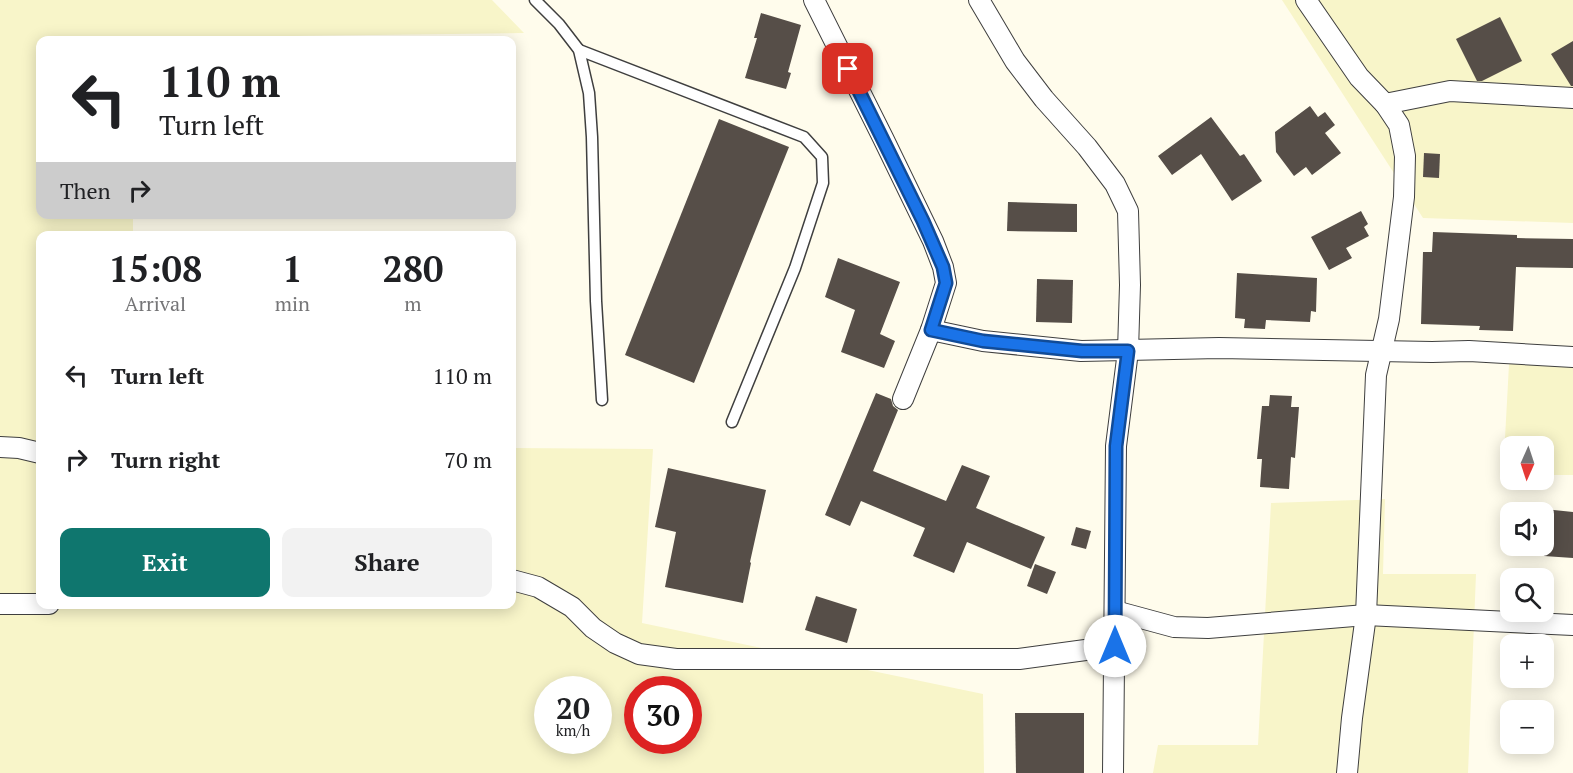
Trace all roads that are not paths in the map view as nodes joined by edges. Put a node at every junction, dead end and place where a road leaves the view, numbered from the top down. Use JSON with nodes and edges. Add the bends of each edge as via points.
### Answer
{"nodes":[{"id":1,"x":535,"y":0,"type":"edge"},
{"id":2,"x":814,"y":0,"type":"edge"},
{"id":3,"x":979,"y":0,"type":"edge"},
{"id":4,"x":1306,"y":0,"type":"edge"},
{"id":5,"x":579,"y":50,"type":"junction"},
{"id":6,"x":1573,"y":98,"type":"edge"},
{"id":7,"x":1385,"y":104,"type":"junction"},
{"id":8,"x":931,"y":330,"type":"junction"},
{"id":9,"x":1128,"y":351,"type":"junction"},
{"id":10,"x":1381,"y":351,"type":"junction"},
{"id":11,"x":1573,"y":357,"type":"edge"},
{"id":12,"x":903,"y":399,"type":"dead end"},
{"id":13,"x":602,"y":400,"type":"dead end"},
{"id":14,"x":732,"y":422,"type":"dead end"},
{"id":15,"x":0,"y":447,"type":"edge"},
{"id":16,"x":36,"y":452,"type":"edge"},
{"id":17,"x":516,"y":581,"type":"edge"},
{"id":18,"x":0,"y":604,"type":"edge"},
{"id":19,"x":36,"y":604,"type":"edge"},
{"id":20,"x":1115,"y":611,"type":"junction"},
{"id":21,"x":1366,"y":615,"type":"junction"},
{"id":22,"x":1573,"y":625,"type":"edge"},
{"id":23,"x":1115,"y":646,"type":"junction"},
{"id":24,"x":1113,"y":773,"type":"edge"},
{"id":25,"x":1347,"y":773,"type":"edge"}],
"edges":[{"from":1,"to":5,"type":"lane"},
{"from":2,"to":8,"type":"street","via":[[943,267],[946,283]]},
{"from":3,"to":9,"type":"street","via":[[1015,61],[1088,147],[1115,184],[1128,211]]},
{"from":4,"to":7,"type":"street","via":[[1359,77]]},
{"from":5,"to":13,"type":"lane","via":[[589,93],[592,136]]},
{"from":5,"to":14,"type":"lane","via":[[804,137],[822,157],[823,183],[795,268]]},
{"from":6,"to":7,"type":"street","via":[[1450,91]]},
{"from":7,"to":10,"type":"street","via":[[1399,125],[1404,166],[1400,237]]},
{"from":8,"to":9,"type":"street","via":[[983,341],[1082,351]]},
{"from":8,"to":12,"type":"street"},
{"from":9,"to":10,"type":"street"},
{"from":9,"to":20,"type":"street","via":[[1116,446]]},
{"from":10,"to":11,"type":"street"},
{"from":10,"to":21,"type":"street","via":[[1376,375]]},
{"from":15,"to":16,"type":"street"},
{"from":17,"to":23,"type":"street","via":[[538,587],[572,607],[593,628],[639,654],[676,659],[1019,659]]},
{"from":18,"to":19,"type":"street"},
{"from":20,"to":21,"type":"street","via":[[1174,627],[1208,628]]},
{"from":20,"to":23,"type":"street"},
{"from":21,"to":22,"type":"street"},
{"from":21,"to":25,"type":"street"},
{"from":23,"to":24,"type":"street"}]}
